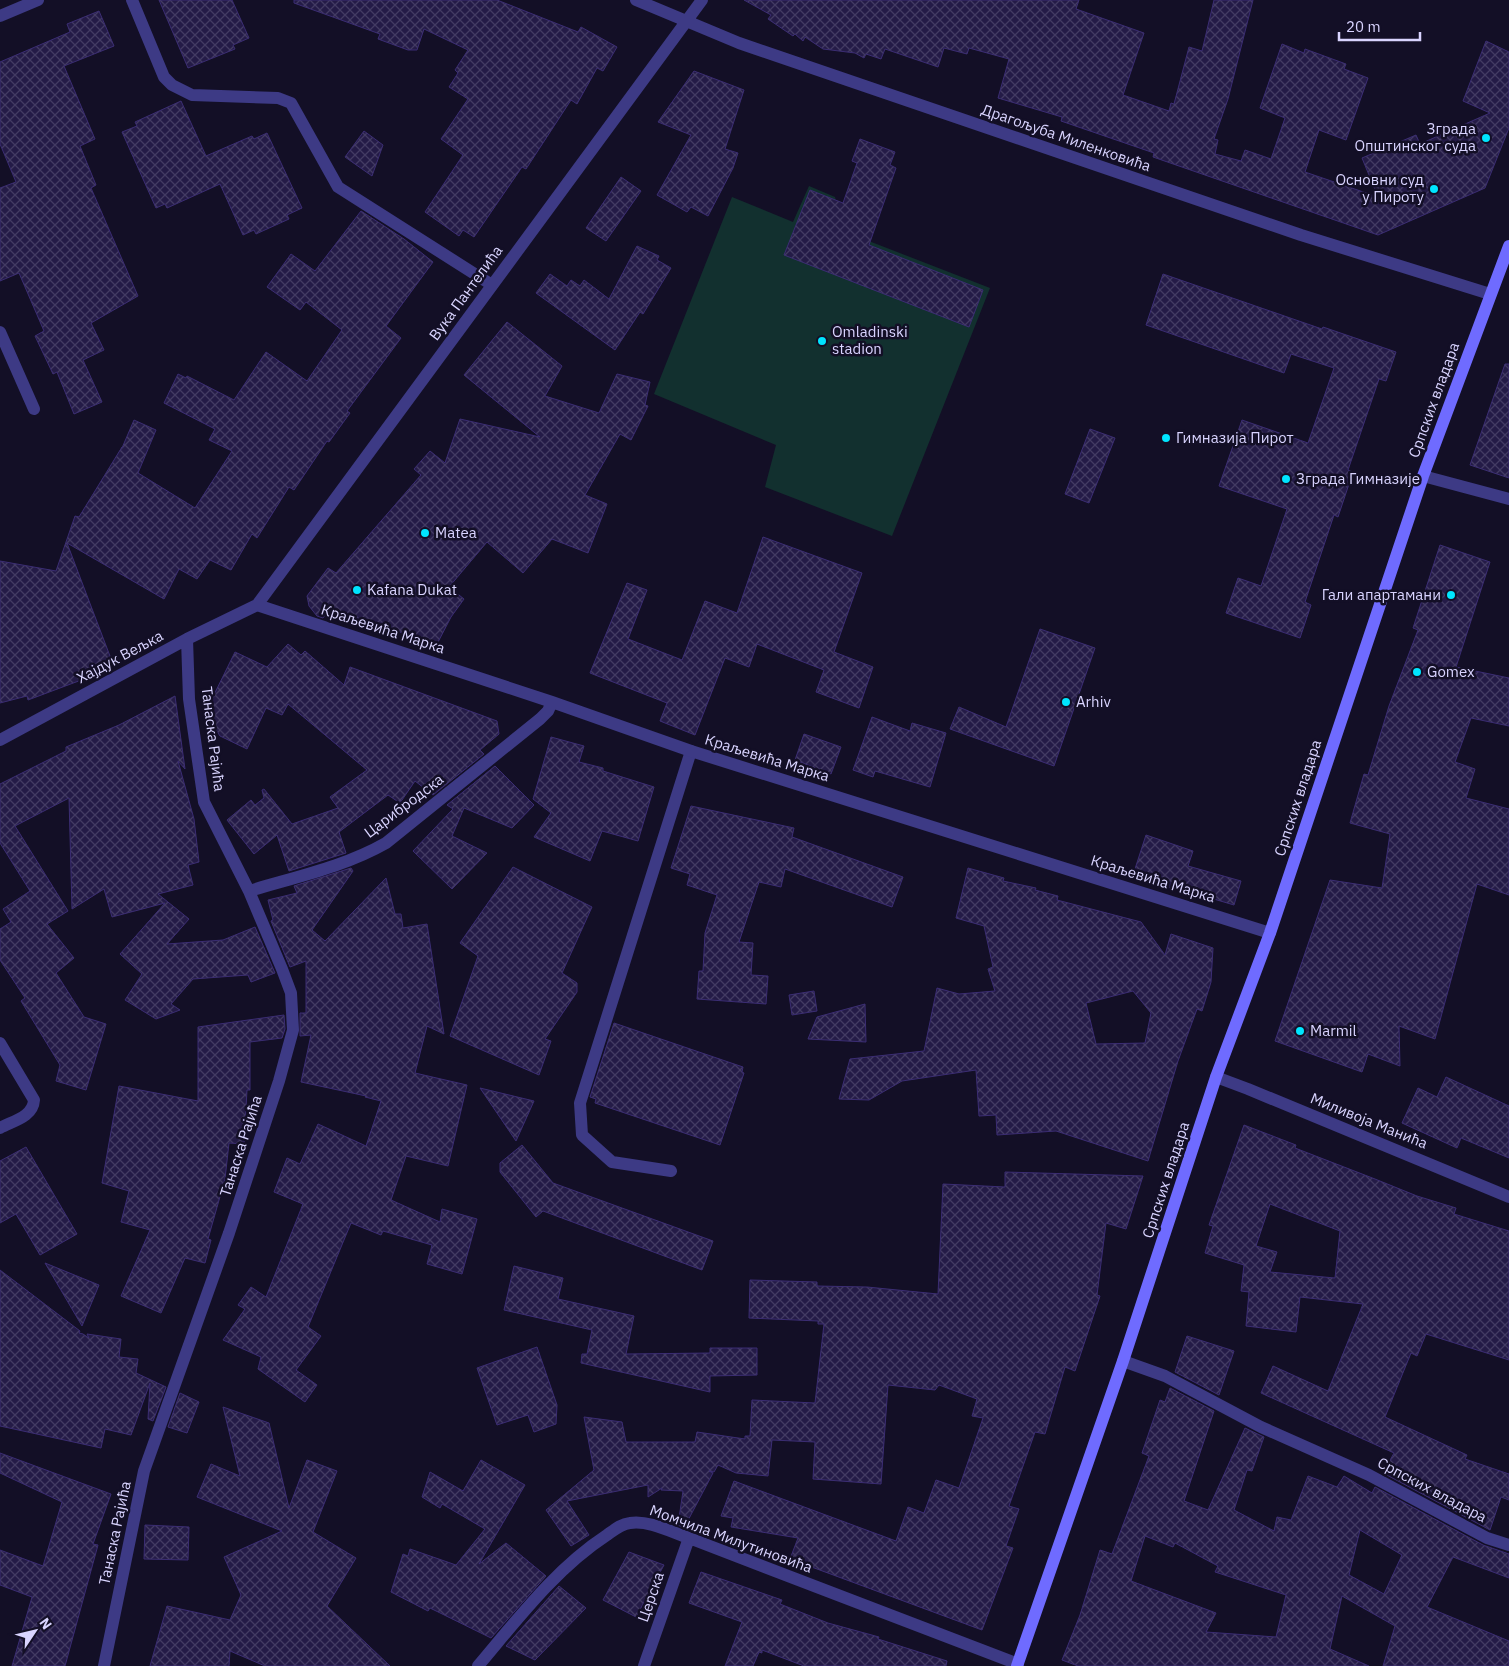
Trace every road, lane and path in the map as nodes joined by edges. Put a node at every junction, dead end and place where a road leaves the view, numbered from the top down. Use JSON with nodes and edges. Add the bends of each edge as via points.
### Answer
{"nodes":[{"id":1,"x":38,"y":0,"type":"edge"},
{"id":2,"x":132,"y":0,"type":"edge"},
{"id":3,"x":636,"y":0,"type":"edge"},
{"id":4,"x":702,"y":0,"type":"edge"},
{"id":5,"x":0,"y":16,"type":"edge"},
{"id":6,"x":687,"y":20,"type":"junction"},
{"id":7,"x":1509,"y":246,"type":"edge"},
{"id":8,"x":492,"y":285,"type":"junction"},
{"id":9,"x":1490,"y":294,"type":"junction"},
{"id":10,"x":0,"y":332,"type":"edge"},
{"id":11,"x":34,"y":410,"type":"dead end"},
{"id":12,"x":1423,"y":476,"type":"junction"},
{"id":13,"x":1509,"y":499,"type":"edge"},
{"id":14,"x":257,"y":604,"type":"junction"},
{"id":15,"x":187,"y":639,"type":"junction"},
{"id":16,"x":552,"y":702,"type":"junction"},
{"id":17,"x":0,"y":740,"type":"edge"},
{"id":18,"x":690,"y":751,"type":"junction"},
{"id":19,"x":249,"y":890,"type":"junction"},
{"id":20,"x":1270,"y":933,"type":"junction"},
{"id":21,"x":0,"y":1043,"type":"edge"},
{"id":22,"x":1216,"y":1078,"type":"junction"},
{"id":23,"x":0,"y":1128,"type":"edge"},
{"id":24,"x":671,"y":1171,"type":"dead end"},
{"id":25,"x":1509,"y":1197,"type":"edge"},
{"id":26,"x":1123,"y":1361,"type":"junction"},
{"id":27,"x":689,"y":1538,"type":"junction"},
{"id":28,"x":1509,"y":1545,"type":"edge"},
{"id":29,"x":1017,"y":1665,"type":"edge"},
{"id":30,"x":104,"y":1666,"type":"edge"},
{"id":31,"x":478,"y":1666,"type":"edge"},
{"id":32,"x":644,"y":1666,"type":"edge"}],
"edges":[{"from":1,"to":5,"type":"street"},
{"from":2,"to":8,"type":"street","via":[[164,77],[172,85],[192,95],[278,98],[291,103],[338,186]]},
{"from":3,"to":6,"type":"street","name":"Драгољуба Миленковића"},
{"from":4,"to":6,"type":"street","name":"Вука Пантелића"},
{"from":6,"to":8,"type":"street","name":"Вука Пантелића"},
{"from":6,"to":9,"type":"street","name":"Драгољуба Миленковића","via":[[739,43],[1300,235]]},
{"from":7,"to":9,"type":"main road","name":"Српских владара"},
{"from":8,"to":14,"type":"street","name":"Вука Пантелића"},
{"from":9,"to":12,"type":"main road","name":"Српских владара"},
{"from":10,"to":11,"type":"street"},
{"from":12,"to":13,"type":"street"},
{"from":12,"to":20,"type":"main road","name":"Српских владара"},
{"from":14,"to":15,"type":"street","name":"Хајдук Вељка"},
{"from":14,"to":16,"type":"street","name":"Краљевића Марка"},
{"from":15,"to":17,"type":"street","name":"Хајдук Вељка"},
{"from":15,"to":19,"type":"street","name":"Танаска Рајића","via":[[189,699],[204,802]]},
{"from":16,"to":18,"type":"street","name":"Краљевића Марка"},
{"from":16,"to":19,"type":"street","name":"Царибродска","via":[[540,720],[386,843],[338,865]]},
{"from":18,"to":20,"type":"street","name":"Краљевића Марка"},
{"from":18,"to":24,"type":"street","via":[[580,1103],[582,1135],[612,1162]]},
{"from":19,"to":30,"type":"street","name":"Танаска Рајића","via":[[291,993],[293,1030],[229,1233],[144,1471]]},
{"from":20,"to":22,"type":"main road","name":"Српских владара"},
{"from":21,"to":23,"type":"street","via":[[34,1100],[30,1112]]},
{"from":22,"to":25,"type":"street","name":"Миливоја Манића"},
{"from":22,"to":26,"type":"main road","name":"Српских владара"},
{"from":26,"to":28,"type":"street","name":"Српских владара","via":[[1165,1376],[1261,1427],[1369,1475],[1487,1538]]},
{"from":26,"to":29,"type":"main road","name":"Српских владара"},
{"from":27,"to":29,"type":"street","name":"Момчила Милутиновића"},
{"from":27,"to":31,"type":"street","name":"Момчила Милутиновића","via":[[647,1523],[620,1526],[572,1561]]},
{"from":27,"to":32,"type":"street","name":"Церска"}]}
